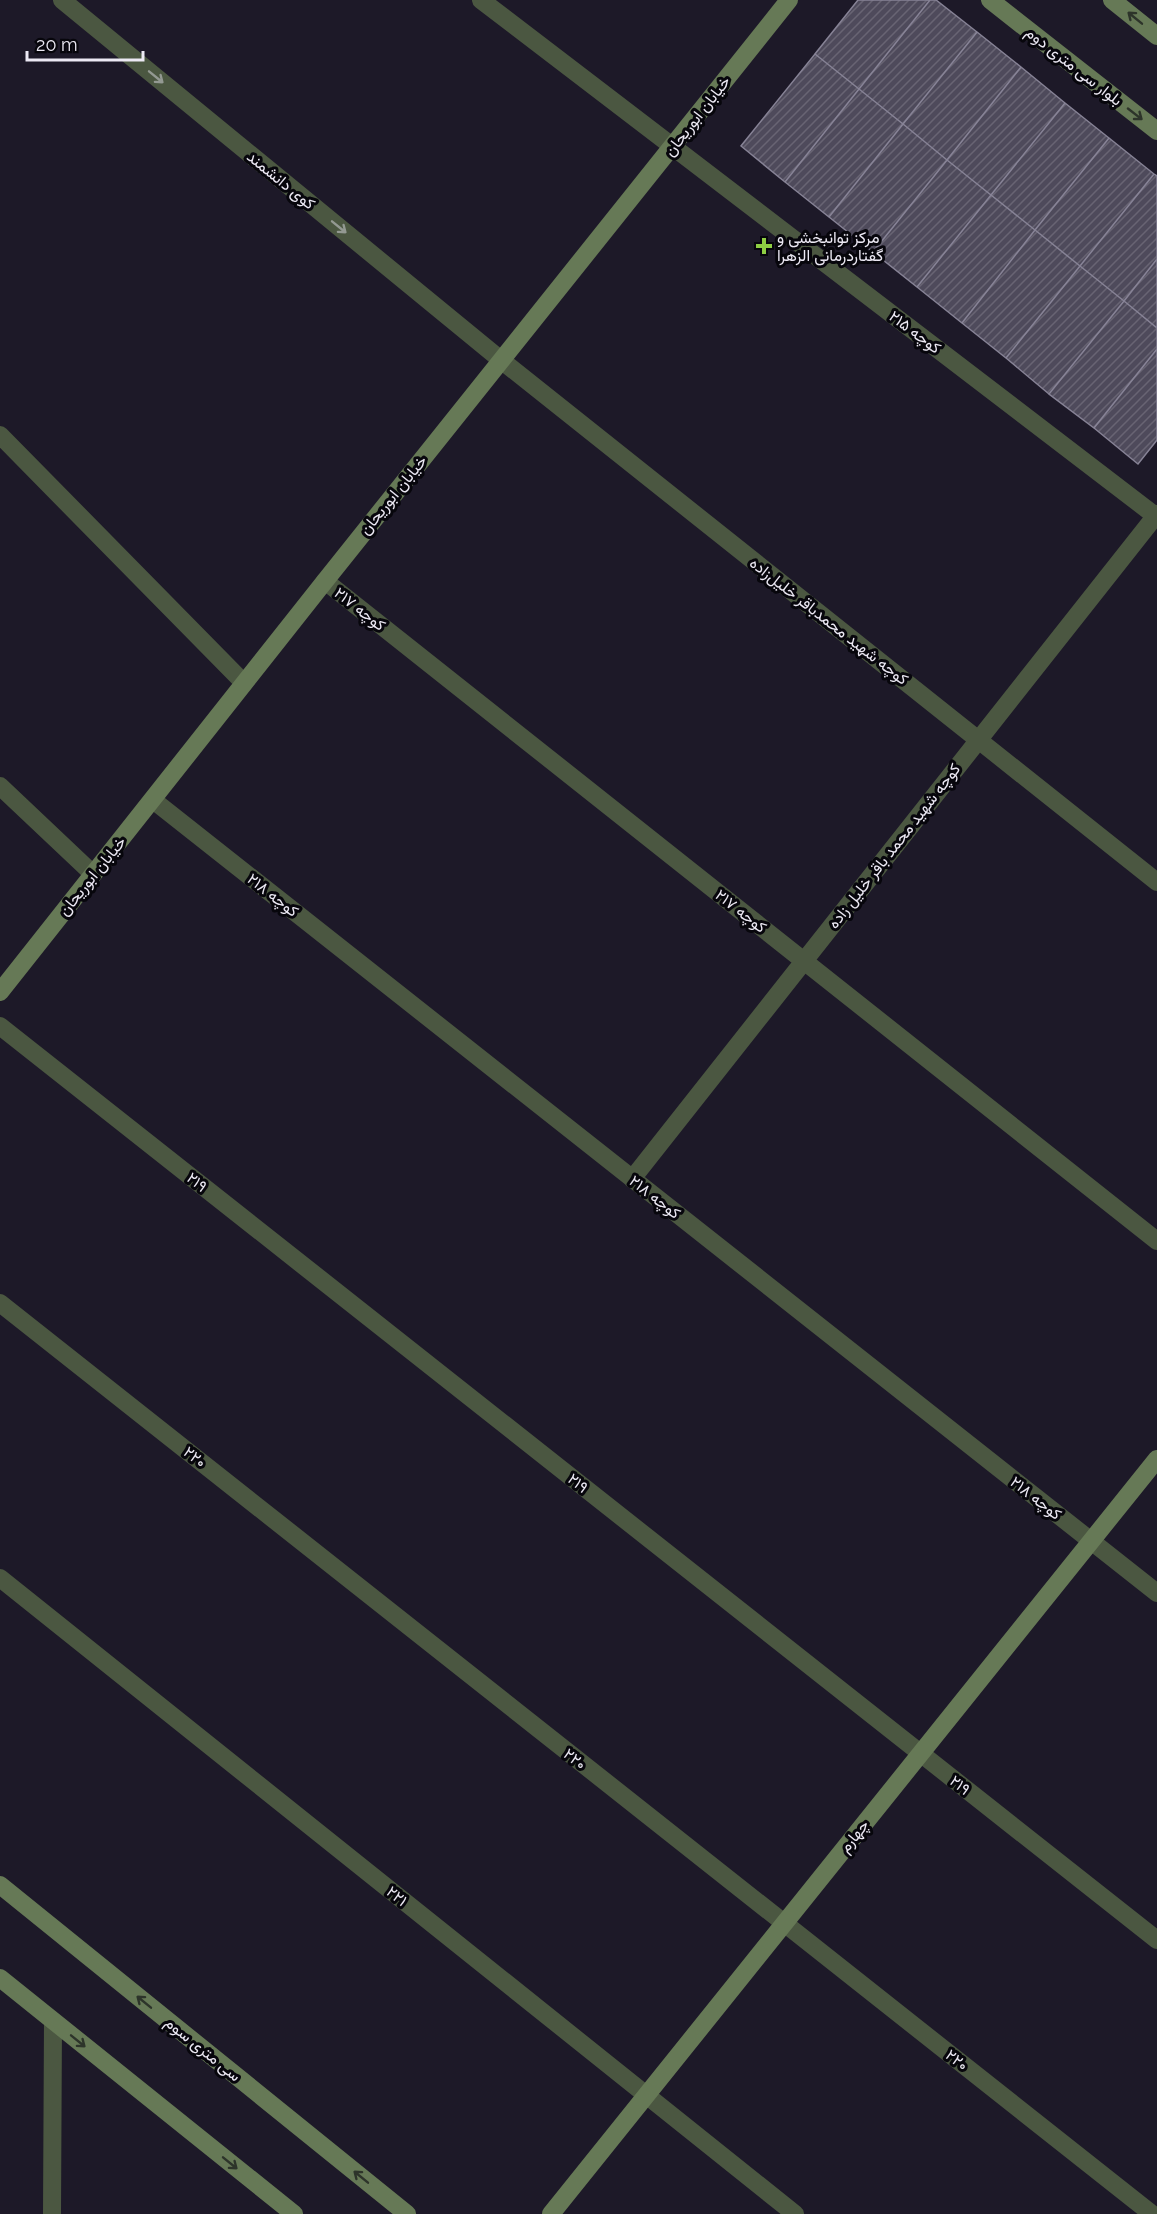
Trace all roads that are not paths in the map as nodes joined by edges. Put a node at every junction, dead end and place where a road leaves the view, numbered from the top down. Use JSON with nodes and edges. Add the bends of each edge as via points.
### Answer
{"nodes":[{"id":1,"x":62,"y":0,"type":"edge"},
{"id":2,"x":481,"y":0,"type":"edge"},
{"id":3,"x":789,"y":0,"type":"edge"},
{"id":4,"x":990,"y":0,"type":"edge"},
{"id":5,"x":1112,"y":0,"type":"edge"},
{"id":6,"x":1157,"y":36,"type":"edge"},
{"id":7,"x":1157,"y":131,"type":"edge"},
{"id":8,"x":673,"y":147,"type":"junction"},
{"id":9,"x":501,"y":360,"type":"junction"},
{"id":10,"x":0,"y":435,"type":"edge"},
{"id":11,"x":1157,"y":516,"type":"edge"},
{"id":12,"x":325,"y":581,"type":"junction"},
{"id":13,"x":244,"y":683,"type":"junction"},
{"id":14,"x":979,"y":740,"type":"junction"},
{"id":15,"x":0,"y":786,"type":"edge"},
{"id":16,"x":153,"y":800,"type":"junction"},
{"id":17,"x":93,"y":874,"type":"junction"},
{"id":18,"x":1157,"y":882,"type":"edge"},
{"id":19,"x":804,"y":961,"type":"junction"},
{"id":20,"x":0,"y":992,"type":"edge"},
{"id":21,"x":0,"y":1026,"type":"edge"},
{"id":22,"x":632,"y":1179,"type":"junction"},
{"id":23,"x":1157,"y":1242,"type":"edge"},
{"id":24,"x":0,"y":1303,"type":"edge"},
{"id":25,"x":1157,"y":1459,"type":"edge"},
{"id":26,"x":1091,"y":1541,"type":"junction"},
{"id":27,"x":0,"y":1578,"type":"edge"},
{"id":28,"x":1157,"y":1593,"type":"edge"},
{"id":29,"x":920,"y":1754,"type":"junction"},
{"id":30,"x":0,"y":1885,"type":"edge"},
{"id":31,"x":784,"y":1924,"type":"junction"},
{"id":32,"x":1157,"y":1940,"type":"edge"},
{"id":33,"x":0,"y":1977,"type":"edge"},
{"id":34,"x":53,"y":2020,"type":"junction"},
{"id":35,"x":646,"y":2096,"type":"junction"},
{"id":36,"x":52,"y":2214,"type":"edge"},
{"id":37,"x":294,"y":2214,"type":"edge"},
{"id":38,"x":407,"y":2214,"type":"edge"},
{"id":39,"x":551,"y":2214,"type":"edge"},
{"id":40,"x":795,"y":2214,"type":"edge"},
{"id":41,"x":1152,"y":2214,"type":"edge"}],
"edges":[{"from":1,"to":9,"type":"street","name":"کوی دانشمند","one_way":true},
{"from":2,"to":8,"type":"street","name":"کوچه ۲۱۵"},
{"from":3,"to":8,"type":"street","name":"خیابان ابوریحان"},
{"from":4,"to":7,"type":"street","name":"بلوار سی متری دوم","one_way":true},
{"from":6,"to":5,"type":"street","one_way":true},
{"from":8,"to":9,"type":"street","name":"خیابان ابوریحان"},
{"from":8,"to":11,"type":"street","name":"کوچه ۲۱۵"},
{"from":9,"to":12,"type":"street","name":"خیابان ابوریحان"},
{"from":9,"to":14,"type":"street","name":"کوچه شهید محمدباقر خلیل‌زاده"},
{"from":10,"to":13,"type":"street"},
{"from":11,"to":14,"type":"street","name":"کوچه شهید محمد باقر خلیل زاده"},
{"from":12,"to":13,"type":"street","name":"خیابان ابوریحان"},
{"from":12,"to":19,"type":"street","name":"کوچه ۲۱۷"},
{"from":13,"to":16,"type":"street","name":"خیابان ابوریحان"},
{"from":14,"to":18,"type":"street","name":"کوچه شهید محمدباقر خلیل‌زاده"},
{"from":14,"to":19,"type":"street","name":"کوچه شهید محمد باقر خلیل زاده"},
{"from":15,"to":17,"type":"street"},
{"from":16,"to":17,"type":"street","name":"خیابان ابوریحان"},
{"from":16,"to":22,"type":"street","name":"کوچه ۲۱۸"},
{"from":17,"to":20,"type":"street","name":"خیابان ابوریحان"},
{"from":19,"to":22,"type":"street","name":"کوچه شهید محمد باقر خلیل زاده"},
{"from":19,"to":23,"type":"street","name":"کوچه ۲۱۷"},
{"from":21,"to":29,"type":"street","name":"۲۱۹"},
{"from":22,"to":26,"type":"street","name":"کوچه ۲۱۸"},
{"from":24,"to":31,"type":"street","name":"۲۲۰"},
{"from":25,"to":26,"type":"street","name":"چهارم"},
{"from":26,"to":28,"type":"street","name":"کوچه ۲۱۸"},
{"from":26,"to":29,"type":"street","name":"چهارم"},
{"from":27,"to":35,"type":"street","name":"۲۲۱"},
{"from":29,"to":31,"type":"street","name":"چهارم"},
{"from":29,"to":32,"type":"street","name":"۲۱۹"},
{"from":38,"to":30,"type":"street","name":"سی متری سوم","one_way":true},
{"from":31,"to":35,"type":"street","name":"چهارم"},
{"from":31,"to":41,"type":"street","name":"۲۲۰"},
{"from":33,"to":34,"type":"street"},
{"from":34,"to":36,"type":"street"},
{"from":34,"to":37,"type":"street","one_way":true},
{"from":35,"to":39,"type":"street","name":"چهارم"},
{"from":35,"to":40,"type":"street","name":"۲۲۱"}]}
